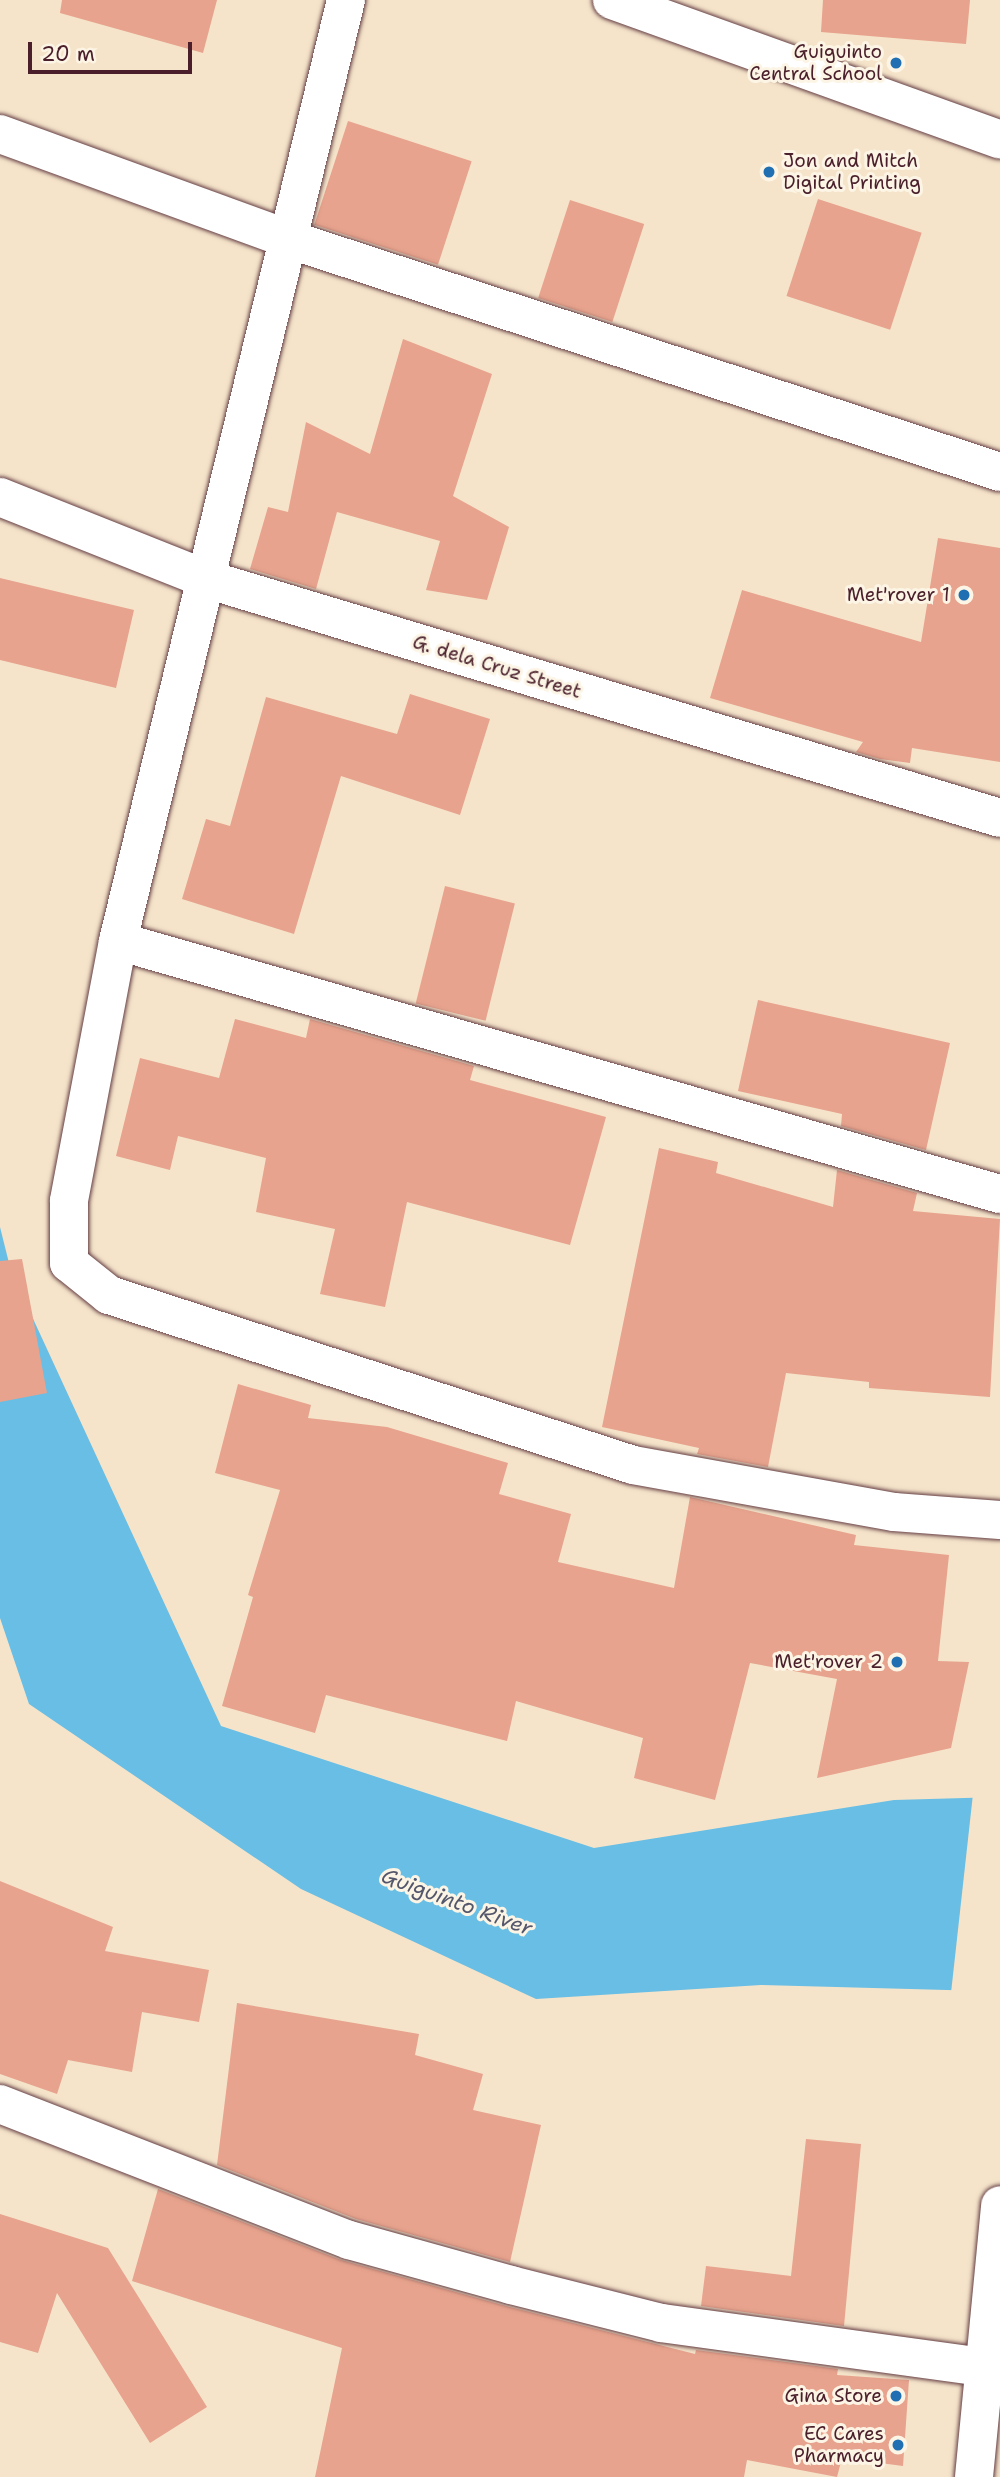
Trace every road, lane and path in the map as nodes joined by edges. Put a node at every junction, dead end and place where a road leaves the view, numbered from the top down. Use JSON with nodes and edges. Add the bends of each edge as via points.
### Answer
{"nodes":[{"id":1,"x":346,"y":0,"type":"edge"},
{"id":2,"x":612,"y":0,"type":"edge"},
{"id":3,"x":0,"y":134,"type":"edge"},
{"id":4,"x":1000,"y":139,"type":"edge"},
{"id":5,"x":291,"y":240,"type":"junction"},
{"id":6,"x":1000,"y":472,"type":"edge"},
{"id":7,"x":0,"y":497,"type":"edge"},
{"id":8,"x":206,"y":579,"type":"junction"},
{"id":9,"x":1000,"y":818,"type":"edge"},
{"id":10,"x":118,"y":941,"type":"junction"},
{"id":11,"x":1000,"y":1194,"type":"edge"},
{"id":12,"x":1000,"y":1520,"type":"edge"},
{"id":13,"x":0,"y":2104,"type":"edge"},
{"id":14,"x":1000,"y":2205,"type":"edge"},
{"id":15,"x":991,"y":2373,"type":"edge"},
{"id":16,"x":974,"y":2477,"type":"edge"}],
"edges":[{"from":1,"to":5,"type":"main road"},
{"from":2,"to":4,"type":"main road"},
{"from":3,"to":5,"type":"main road"},
{"from":5,"to":6,"type":"main road"},
{"from":5,"to":8,"type":"main road"},
{"from":7,"to":8,"type":"main road","name":"G. dela Cruz Street"},
{"from":8,"to":9,"type":"main road","name":"G. dela Cruz Street"},
{"from":8,"to":10,"type":"main road"},
{"from":10,"to":11,"type":"main road"},
{"from":10,"to":12,"type":"main road","via":[[69,1201],[69,1263],[110,1295],[633,1465],[894,1512]]},
{"from":13,"to":15,"type":"main road","via":[[349,2240],[499,2281],[661,2323]]},
{"from":14,"to":15,"type":"main road"},
{"from":15,"to":16,"type":"main road"}]}
